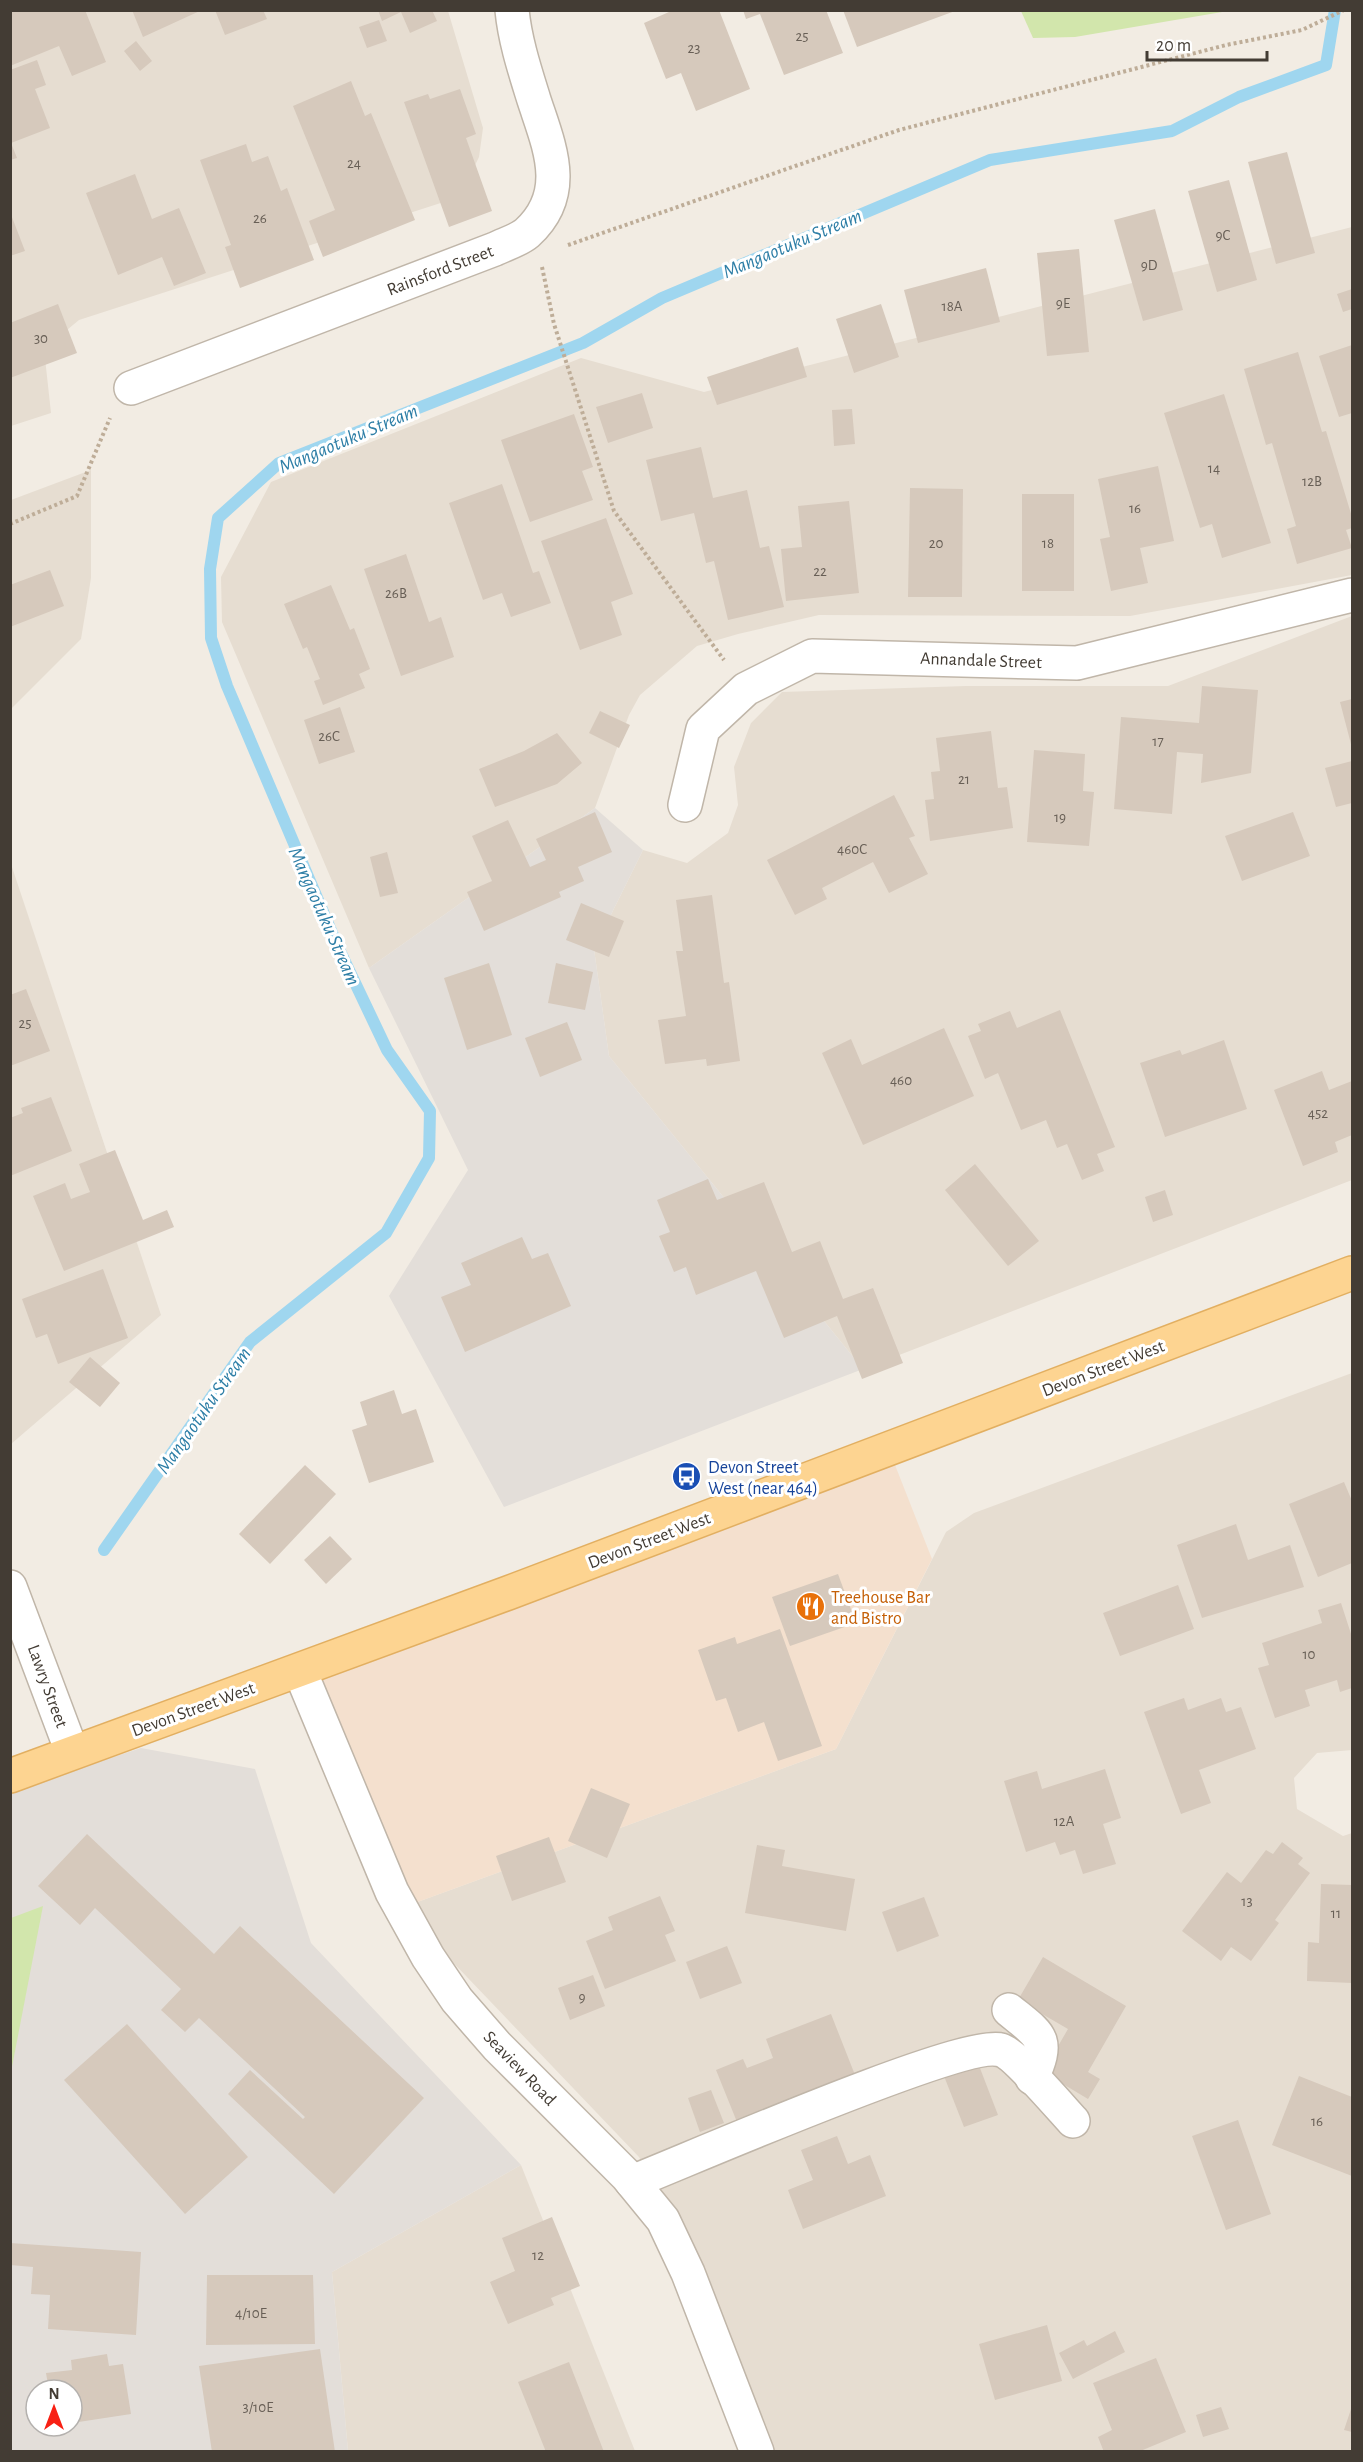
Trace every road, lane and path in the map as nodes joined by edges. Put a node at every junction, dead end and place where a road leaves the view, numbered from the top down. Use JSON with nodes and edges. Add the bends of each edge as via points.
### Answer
{"nodes":[{"id":1,"x":512,"y":10,"type":"edge"},
{"id":2,"x":1344,"y":10,"type":"edge"},
{"id":3,"x":533,"y":244,"type":"junction"},
{"id":4,"x":131,"y":388,"type":"joint"},
{"id":5,"x":10,"y":524,"type":"edge"},
{"id":6,"x":1353,"y":595,"type":"edge"},
{"id":7,"x":746,"y":689,"type":"junction"},
{"id":8,"x":685,"y":805,"type":"dead end"},
{"id":9,"x":1353,"y":1274,"type":"edge"},
{"id":10,"x":10,"y":1587,"type":"edge"},
{"id":11,"x":300,"y":1671,"type":"junction"},
{"id":12,"x":72,"y":1752,"type":"junction"},
{"id":13,"x":10,"y":1776,"type":"edge"},
{"id":14,"x":1009,"y":2010,"type":"dead end"},
{"id":15,"x":1032,"y":2078,"type":"junction"},
{"id":16,"x":1073,"y":2121,"type":"dead end"},
{"id":17,"x":632,"y":2182,"type":"junction"},
{"id":18,"x":757,"y":2451,"type":"edge"}],
"edges":[{"from":1,"to":3,"type":"street","via":[[524,67],[552,150],[552,194]]},
{"from":2,"to":3,"type":"path","via":[[1302,30],[1226,45],[899,130]]},
{"from":3,"to":4,"type":"street","name":"Rainsford Street","via":[[495,249]]},
{"from":3,"to":7,"type":"path","via":[[554,324],[614,511]]},
{"from":4,"to":5,"type":"path","via":[[113,412],[77,496]]},
{"from":6,"to":7,"type":"street","name":"Annandale Street","via":[[1077,663],[812,656]]},
{"from":7,"to":8,"type":"street","name":"Annandale Street","via":[[703,729]]},
{"from":9,"to":11,"type":"main road","name":"Devon Street West"},
{"from":10,"to":12,"type":"street","name":"Lawry Street"},
{"from":11,"to":12,"type":"main road","name":"Devon Street West"},
{"from":11,"to":17,"type":"street","name":"Seaview Road","via":[[392,1892],[428,1957],[457,2000],[497,2046]]},
{"from":12,"to":13,"type":"main road","name":"Devon Street West"},
{"from":14,"to":15,"type":"street","via":[[1035,2032],[1041,2043],[1042,2054]]},
{"from":15,"to":16,"type":"street"},
{"from":15,"to":17,"type":"street","via":[[1005,2051],[969,2053],[897,2076]]},
{"from":17,"to":18,"type":"street","name":"Seaview Road","via":[[663,2220],[688,2273]]}]}
